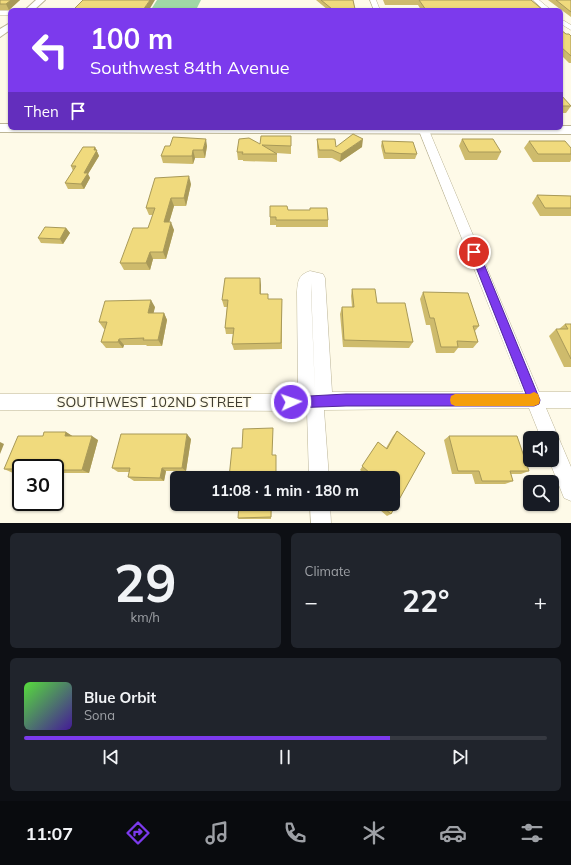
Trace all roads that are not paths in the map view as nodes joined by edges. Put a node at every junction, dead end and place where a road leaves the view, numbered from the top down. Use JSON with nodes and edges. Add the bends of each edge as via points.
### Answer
{"nodes":[{"id":1,"x":41,"y":0,"type":"edge"},
{"id":2,"x":536,"y":0,"type":"edge"},
{"id":3,"x":31,"y":8,"type":"edge"},
{"id":4,"x":546,"y":8,"type":"edge"},
{"id":5,"x":8,"y":28,"type":"edge"},
{"id":6,"x":0,"y":34,"type":"edge"},
{"id":7,"x":425,"y":130,"type":"edge"},
{"id":8,"x":521,"y":130,"type":"edge"},
{"id":9,"x":570,"y":131,"type":"edge"},
{"id":10,"x":534,"y":400,"type":"junction"},
{"id":11,"x":571,"y":400,"type":"edge"},
{"id":12,"x":0,"y":402,"type":"edge"},
{"id":13,"x":309,"y":402,"type":"junction"},
{"id":14,"x":547,"y":431,"type":"edge"},
{"id":15,"x":559,"y":461,"type":"edge"},
{"id":16,"x":318,"y":471,"type":"edge"},
{"id":17,"x":571,"y":491,"type":"edge"},
{"id":18,"x":320,"y":511,"type":"edge"},
{"id":19,"x":320,"y":523,"type":"edge"}],
"edges":[{"from":1,"to":3,"type":"street"},
{"from":2,"to":4,"type":"street"},
{"from":5,"to":6,"type":"street"},
{"from":7,"to":10,"type":"street"},
{"from":8,"to":9,"type":"street"},
{"from":10,"to":11,"type":"street","name":"SOUTHWEST 102ND STREET"},
{"from":10,"to":13,"type":"street","name":"SOUTHWEST 102ND STREET"},
{"from":10,"to":14,"type":"street"},
{"from":12,"to":13,"type":"street","name":"SOUTHWEST 102ND STREET"},
{"from":13,"to":13,"type":"street","via":[[318,278],[310,276],[305,279],[304,292]]},
{"from":13,"to":16,"type":"street"},
{"from":15,"to":17,"type":"street"},
{"from":18,"to":19,"type":"street"}]}
